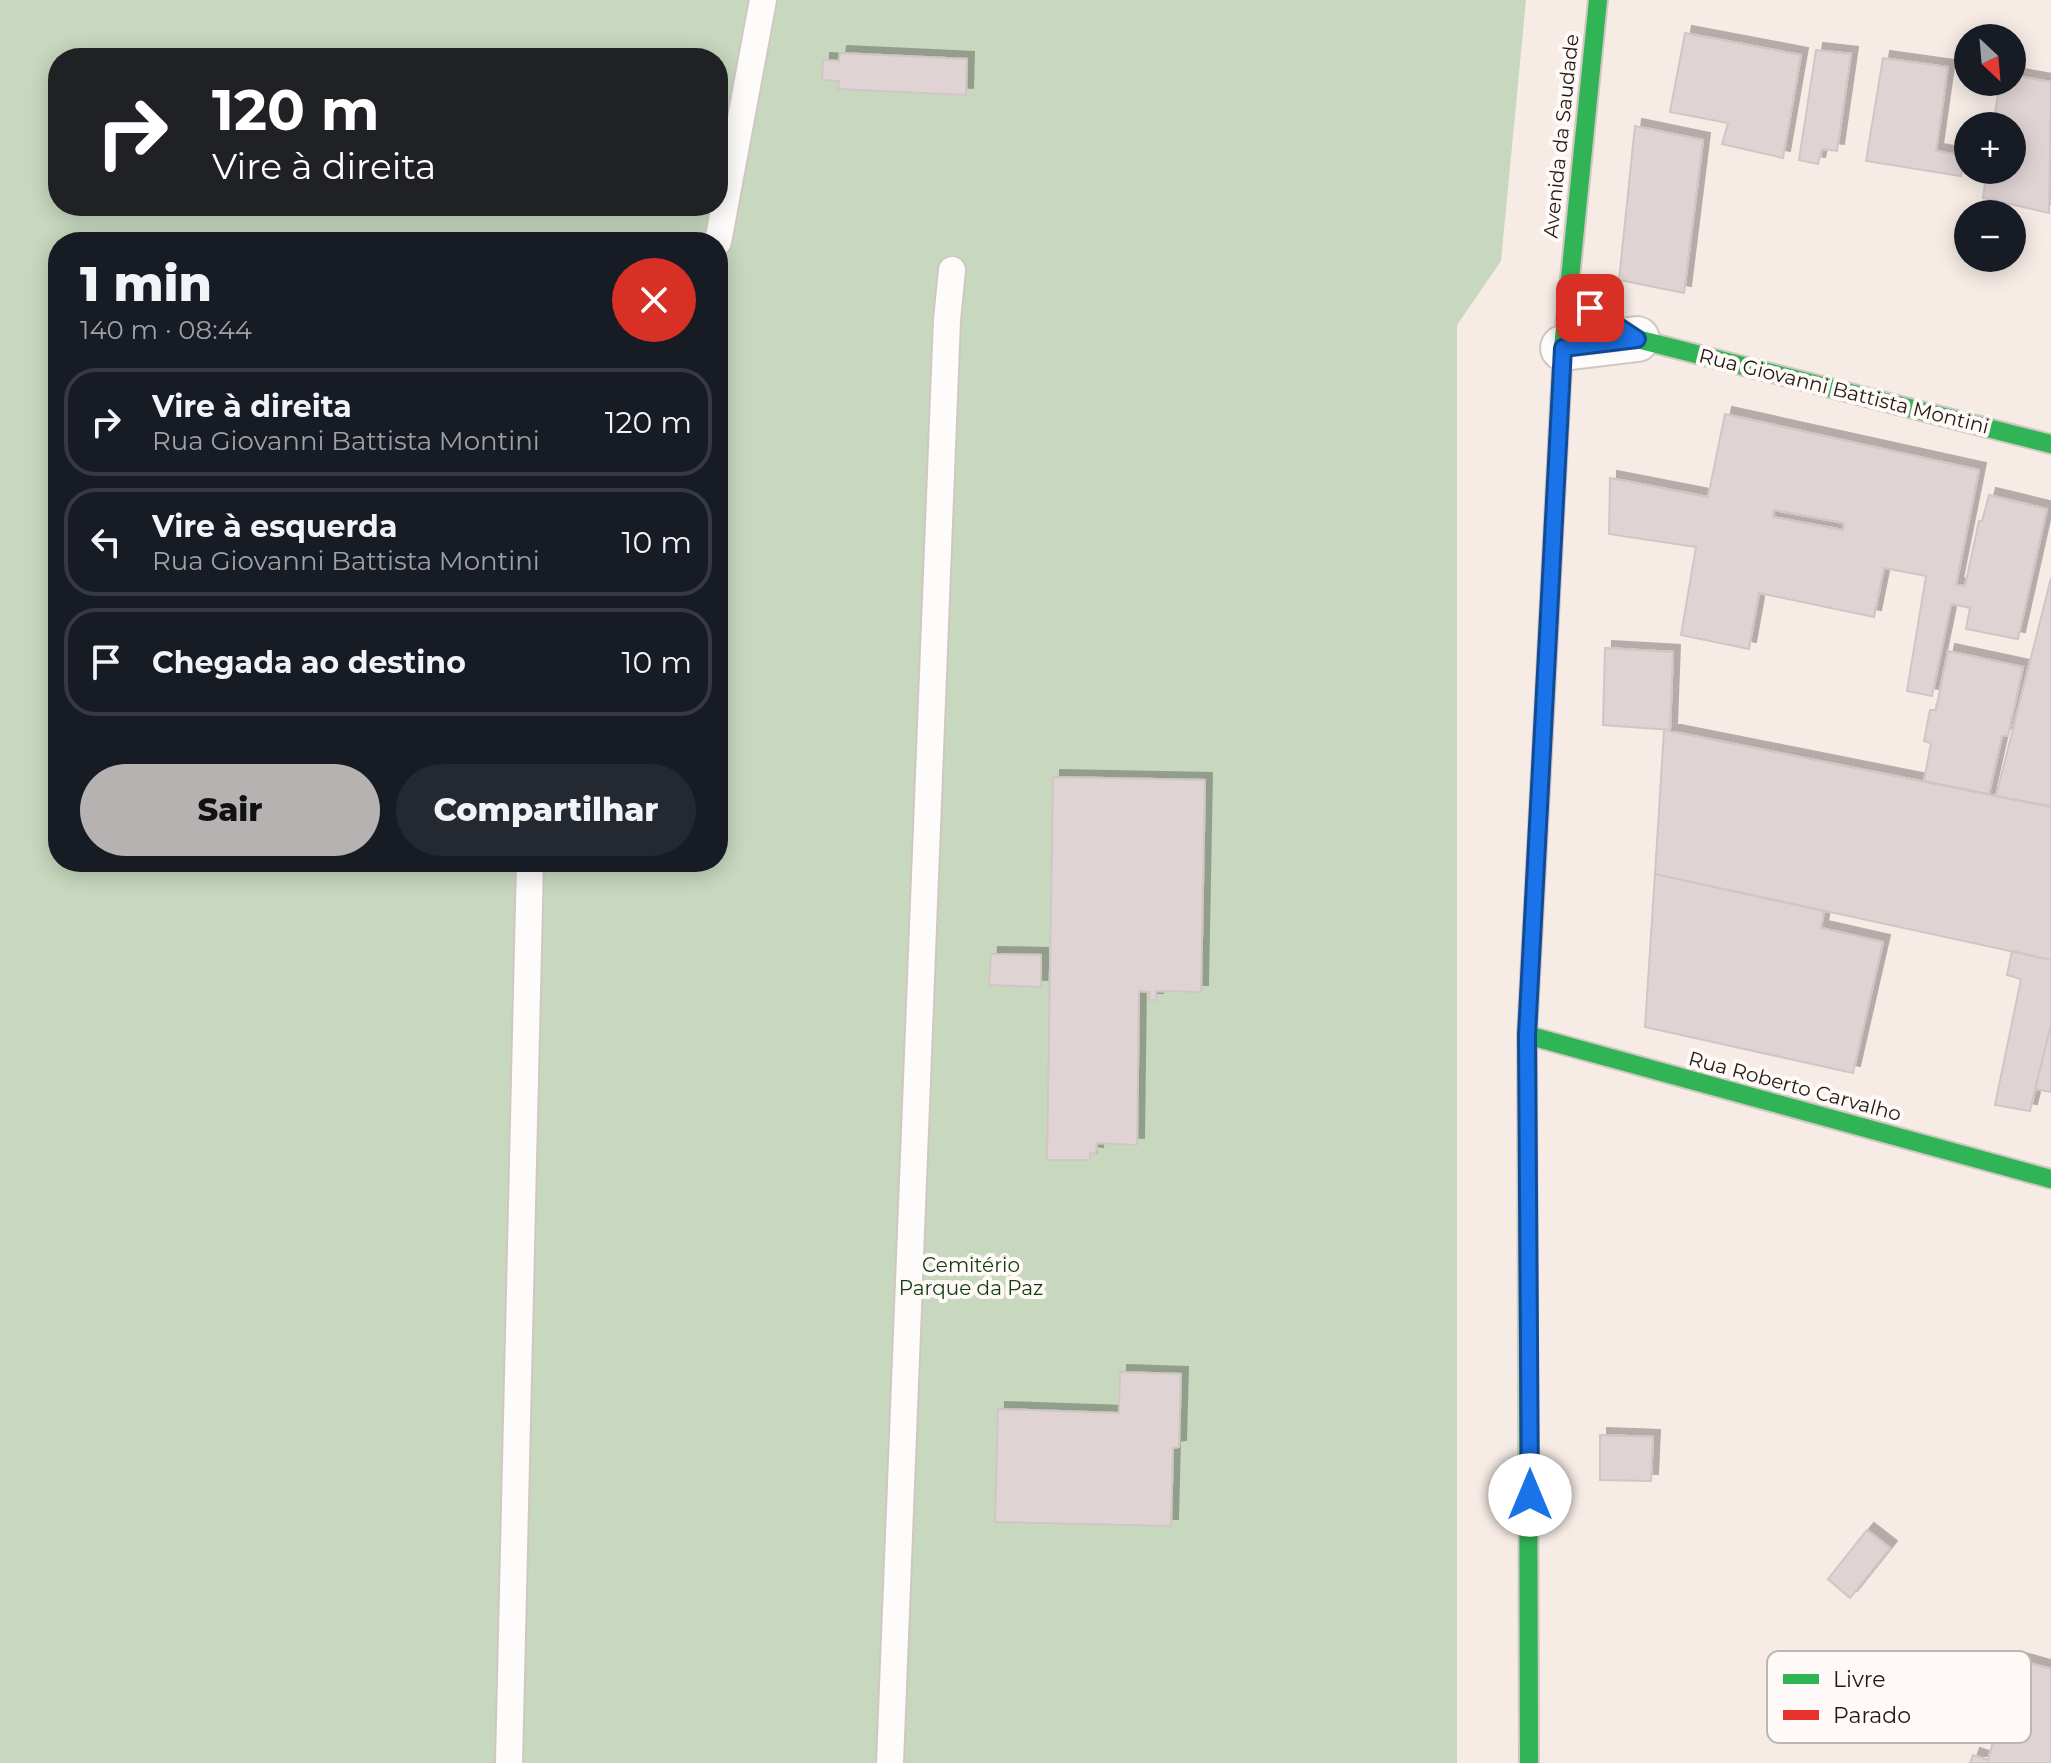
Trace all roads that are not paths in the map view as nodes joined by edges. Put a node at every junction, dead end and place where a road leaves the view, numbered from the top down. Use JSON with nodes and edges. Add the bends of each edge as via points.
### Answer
{"nodes":[{"id":1,"x":763,"y":0,"type":"edge"},
{"id":2,"x":1598,"y":0,"type":"edge"},
{"id":3,"x":728,"y":188,"type":"edge"},
{"id":4,"x":952,"y":270,"type":"dead end"},
{"id":5,"x":1567,"y":293,"type":"junction"},
{"id":6,"x":1637,"y":339,"type":"junction"},
{"id":7,"x":1563,"y":348,"type":"junction"},
{"id":8,"x":2051,"y":444,"type":"edge"},
{"id":9,"x":530,"y":872,"type":"edge"},
{"id":10,"x":1527,"y":1035,"type":"junction"},
{"id":11,"x":2051,"y":1179,"type":"edge"},
{"id":12,"x":509,"y":1763,"type":"edge"},
{"id":13,"x":890,"y":1763,"type":"edge"},
{"id":14,"x":1529,"y":1763,"type":"edge"}],
"edges":[{"from":1,"to":3,"type":"lane"},
{"from":2,"to":5,"type":"street","name":"Avenida da Saudade"},
{"from":4,"to":13,"type":"lane"},
{"from":5,"to":6,"type":"street","name":"Rua Giovanni Battista Montini"},
{"from":5,"to":7,"type":"street","name":"Avenida da Saudade"},
{"from":6,"to":7,"type":"street","name":"Rua Giovanni Battista Montini"},
{"from":6,"to":8,"type":"street","name":"Rua Giovanni Battista Montini"},
{"from":7,"to":10,"type":"street","name":"Avenida da Saudade"},
{"from":9,"to":12,"type":"lane"},
{"from":10,"to":11,"type":"street","name":"Rua Roberto Carvalho"},
{"from":10,"to":14,"type":"street","name":"Avenida da Saudade"}]}
